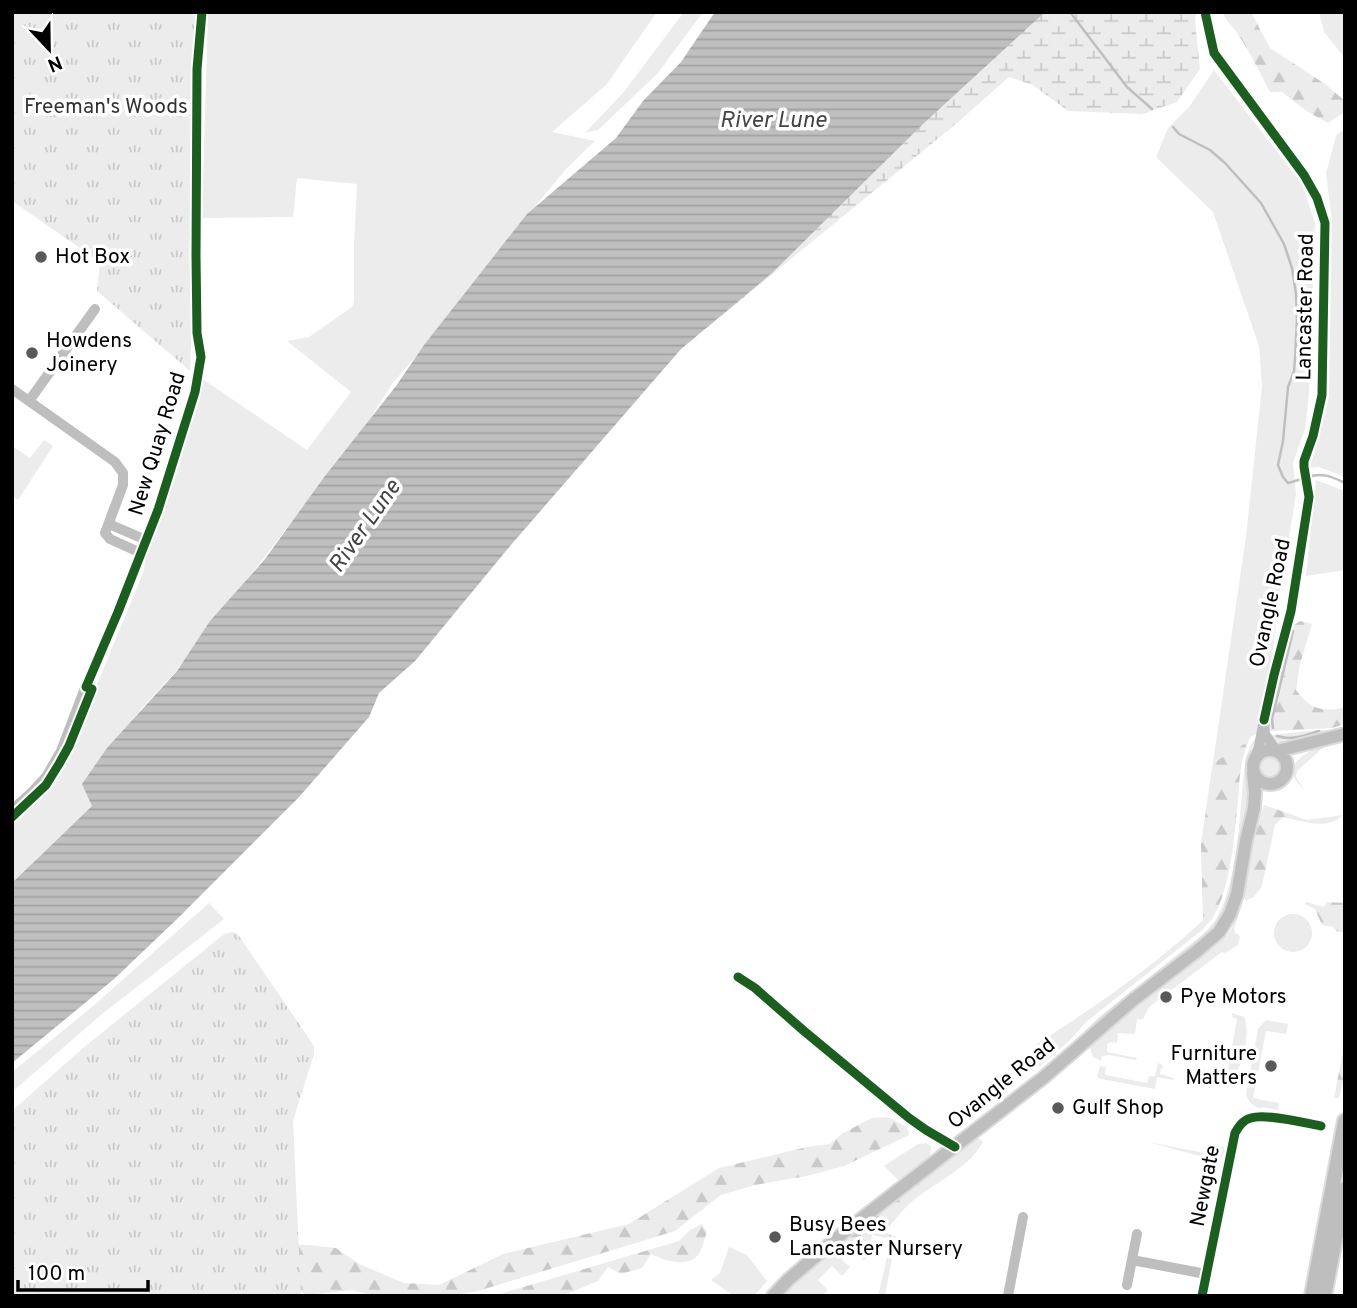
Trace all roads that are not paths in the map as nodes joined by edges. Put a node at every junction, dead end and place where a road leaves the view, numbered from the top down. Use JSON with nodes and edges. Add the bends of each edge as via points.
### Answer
{"nodes":[{"id":1,"x":1205,"y":12,"type":"edge"},
{"id":2,"x":95,"y":309,"type":"dead end"},
{"id":3,"x":196,"y":327,"type":"dead end"},
{"id":4,"x":12,"y":389,"type":"edge"},
{"id":5,"x":29,"y":401,"type":"junction"},
{"id":6,"x":1304,"y":467,"type":"joint"},
{"id":7,"x":109,"y":524,"type":"junction"},
{"id":8,"x":146,"y":540,"type":"junction"},
{"id":9,"x":141,"y":553,"type":"junction"},
{"id":10,"x":1264,"y":720,"type":"junction"},
{"id":11,"x":1345,"y":734,"type":"edge"},
{"id":12,"x":1326,"y":739,"type":"junction"},
{"id":13,"x":1277,"y":750,"type":"junction"},
{"id":14,"x":1255,"y":758,"type":"junction"},
{"id":15,"x":1287,"y":768,"type":"junction"},
{"id":16,"x":1254,"y":773,"type":"junction"},
{"id":17,"x":1274,"y":784,"type":"junction"},
{"id":18,"x":14,"y":804,"type":"edge"},
{"id":19,"x":1254,"y":808,"type":"junction"},
{"id":20,"x":738,"y":977,"type":"dead end"},
{"id":21,"x":1345,"y":1121,"type":"edge"},
{"id":22,"x":1321,"y":1126,"type":"dead end"},
{"id":23,"x":955,"y":1147,"type":"junction"},
{"id":24,"x":1345,"y":1189,"type":"edge"},
{"id":25,"x":1023,"y":1217,"type":"dead end"},
{"id":26,"x":1137,"y":1234,"type":"dead end"},
{"id":27,"x":1132,"y":1260,"type":"junction"},
{"id":28,"x":1206,"y":1274,"type":"junction"},
{"id":29,"x":1127,"y":1285,"type":"dead end"},
{"id":30,"x":773,"y":1296,"type":"edge"},
{"id":31,"x":1008,"y":1296,"type":"edge"},
{"id":32,"x":1202,"y":1296,"type":"edge"},
{"id":33,"x":1312,"y":1296,"type":"edge"},
{"id":34,"x":1324,"y":1296,"type":"edge"}],
"edges":[{"from":1,"to":6,"type":"street","name":"Lancaster Road","via":[[1214,53],[1304,175],[1325,223],[1322,395]]},
{"from":2,"to":5,"type":"street"},
{"from":3,"to":8,"type":"street","name":"New Quay Road","via":[[201,357],[195,392]]},
{"from":4,"to":5,"type":"street"},
{"from":5,"to":7,"type":"street","via":[[123,473]]},
{"from":6,"to":10,"type":"street","name":"Ovangle Road","via":[[1308,492],[1290,611]]},
{"from":7,"to":8,"type":"street"},
{"from":7,"to":9,"type":"street","via":[[105,533],[110,539]]},
{"from":8,"to":9,"type":"street","name":"New Quay Road"},
{"from":9,"to":18,"type":"street","name":"New Quay Road","via":[[61,751],[46,777]]},
{"from":10,"to":13,"type":"street","via":[[1265,734]]},
{"from":10,"to":14,"type":"street","name":"Ovangle Road"},
{"from":11,"to":12,"type":"main road"},
{"from":12,"to":13,"type":"main road"},
{"from":12,"to":15,"type":"main road"},
{"from":13,"to":14,"type":"main road","via":[[1267,749]]},
{"from":13,"to":15,"type":"main road"},
{"from":14,"to":16,"type":"main road"},
{"from":15,"to":17,"type":"main road"},
{"from":16,"to":17,"type":"main road","via":[[1264,783]]},
{"from":16,"to":19,"type":"main road","name":"Ovangle Road"},
{"from":17,"to":19,"type":"main road","name":"Ovangle Road"},
{"from":19,"to":23,"type":"main road","name":"Ovangle Road","via":[[1237,894],[1219,932]]},
{"from":20,"to":23,"type":"street","via":[[909,1118]]},
{"from":21,"to":33,"type":"highway"},
{"from":22,"to":28,"type":"street","name":"Newgate","via":[[1258,1116],[1241,1124],[1235,1133]]},
{"from":23,"to":30,"type":"main road","name":"Ovangle Road","via":[[815,1255]]},
{"from":24,"to":34,"type":"highway"},
{"from":25,"to":31,"type":"street"},
{"from":26,"to":27,"type":"street"},
{"from":27,"to":28,"type":"street"},
{"from":27,"to":29,"type":"street"},
{"from":28,"to":32,"type":"street","name":"Newgate"}]}
